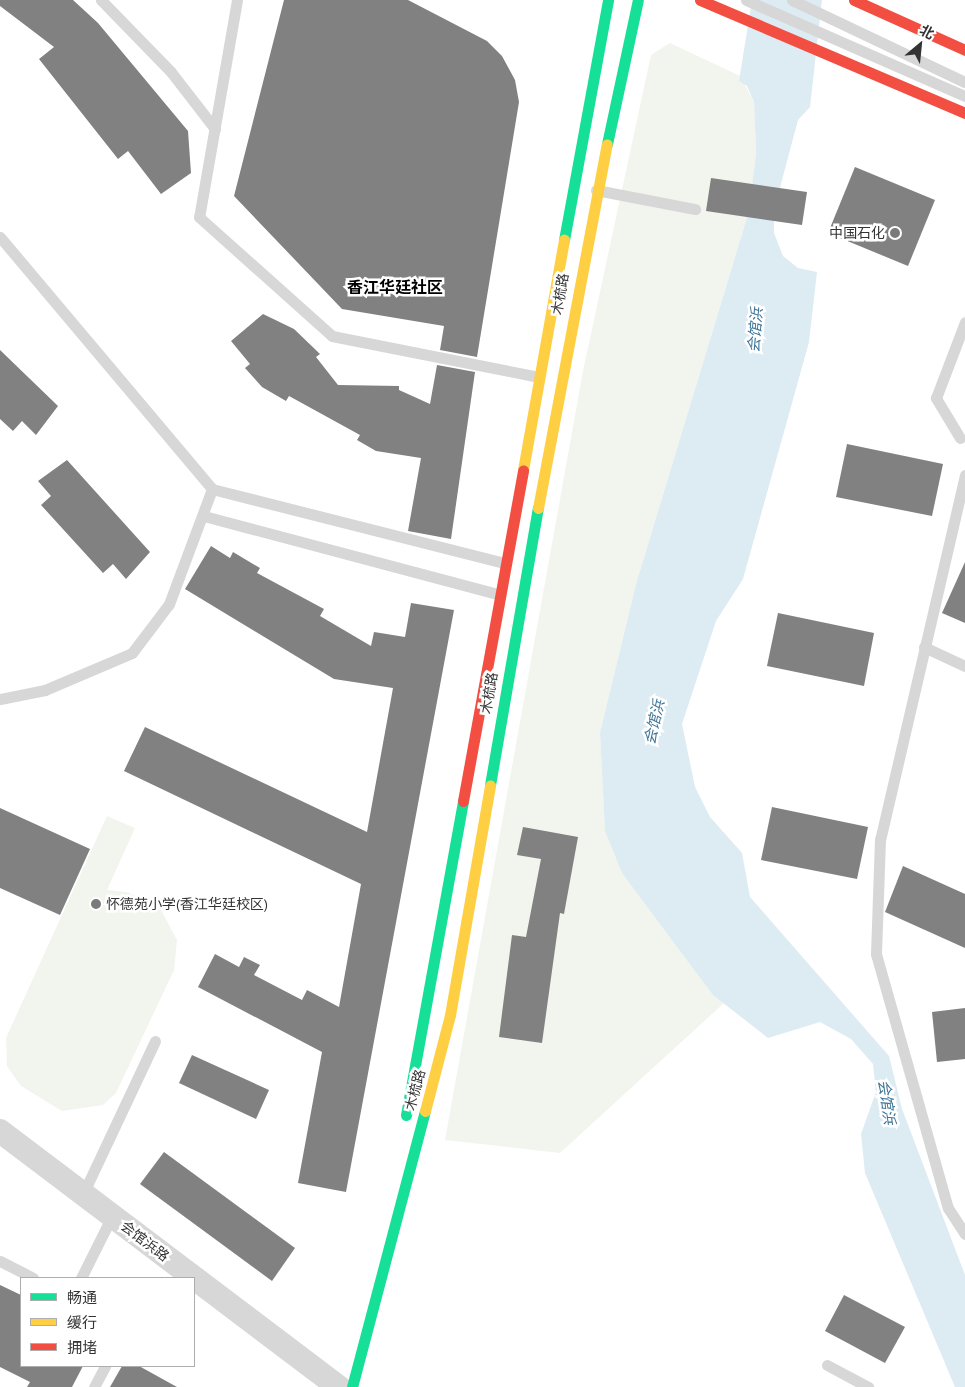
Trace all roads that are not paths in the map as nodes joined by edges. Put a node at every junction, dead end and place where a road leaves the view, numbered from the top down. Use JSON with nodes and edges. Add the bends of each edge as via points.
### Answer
{"nodes":[{"id":1,"x":101,"y":0,"type":"edge"},
{"id":2,"x":237,"y":0,"type":"edge"},
{"id":3,"x":608,"y":0,"type":"edge"},
{"id":4,"x":638,"y":0,"type":"edge"},
{"id":5,"x":700,"y":0,"type":"edge"},
{"id":6,"x":746,"y":0,"type":"edge"},
{"id":7,"x":792,"y":0,"type":"edge"},
{"id":8,"x":854,"y":0,"type":"edge"},
{"id":9,"x":965,"y":50,"type":"edge"},
{"id":10,"x":965,"y":82,"type":"edge"},
{"id":11,"x":965,"y":96,"type":"edge"},
{"id":12,"x":965,"y":113,"type":"edge"},
{"id":13,"x":214,"y":129,"type":"junction"},
{"id":14,"x":596,"y":190,"type":"junction"},
{"id":15,"x":695,"y":209,"type":"dead end"},
{"id":16,"x":0,"y":237,"type":"edge"},
{"id":17,"x":965,"y":322,"type":"edge"},
{"id":18,"x":539,"y":378,"type":"junction"},
{"id":19,"x":960,"y":438,"type":"dead end"},
{"id":20,"x":965,"y":475,"type":"edge"},
{"id":21,"x":212,"y":489,"type":"junction"},
{"id":22,"x":204,"y":516,"type":"junction"},
{"id":23,"x":505,"y":563,"type":"junction"},
{"id":24,"x":500,"y":595,"type":"junction"},
{"id":25,"x":924,"y":647,"type":"junction"},
{"id":26,"x":965,"y":666,"type":"edge"},
{"id":27,"x":0,"y":699,"type":"edge"},
{"id":28,"x":155,"y":1041,"type":"dead end"},
{"id":29,"x":0,"y":1131,"type":"edge"},
{"id":30,"x":401,"y":1132,"type":"dead end"},
{"id":31,"x":83,"y":1194,"type":"junction"},
{"id":32,"x":112,"y":1216,"type":"junction"},
{"id":33,"x":965,"y":1234,"type":"edge"},
{"id":34,"x":0,"y":1261,"type":"edge"},
{"id":35,"x":31,"y":1277,"type":"edge"},
{"id":36,"x":82,"y":1277,"type":"edge"},
{"id":37,"x":193,"y":1277,"type":"edge"},
{"id":38,"x":195,"y":1279,"type":"edge"},
{"id":39,"x":347,"y":1348,"type":"dead end"},
{"id":40,"x":827,"y":1365,"type":"dead end"},
{"id":41,"x":104,"y":1367,"type":"edge"},
{"id":42,"x":94,"y":1387,"type":"edge"},
{"id":43,"x":339,"y":1387,"type":"edge"},
{"id":44,"x":351,"y":1387,"type":"edge"},
{"id":45,"x":868,"y":1387,"type":"edge"}],
"edges":[{"from":1,"to":13,"type":"lane","via":[[171,72]]},
{"from":2,"to":13,"type":"lane"},
{"from":3,"to":18,"type":"street","name":"木梳路"},
{"from":4,"to":14,"type":"street","name":"木梳路"},
{"from":5,"to":12,"type":"street"},
{"from":6,"to":11,"type":"lane"},
{"from":7,"to":10,"type":"lane"},
{"from":8,"to":9,"type":"street"},
{"from":13,"to":18,"type":"lane","via":[[200,217],[332,336]]},
{"from":14,"to":15,"type":"lane"},
{"from":14,"to":44,"type":"street","name":"木梳路","via":[[450,1015]]},
{"from":16,"to":21,"type":"lane"},
{"from":17,"to":19,"type":"lane","via":[[936,398]]},
{"from":18,"to":23,"type":"street","name":"木梳路"},
{"from":20,"to":25,"type":"lane"},
{"from":21,"to":22,"type":"lane"},
{"from":21,"to":23,"type":"lane"},
{"from":22,"to":24,"type":"lane"},
{"from":22,"to":27,"type":"lane","via":[[169,604],[132,653],[45,690]]},
{"from":23,"to":24,"type":"street","name":"木梳路"},
{"from":24,"to":30,"type":"street","name":"木梳路"},
{"from":25,"to":26,"type":"lane"},
{"from":25,"to":33,"type":"lane","via":[[880,839],[876,954],[948,1208]]},
{"from":28,"to":31,"type":"lane"},
{"from":29,"to":31,"type":"street","name":"会馆浜路"},
{"from":31,"to":32,"type":"street","name":"会馆浜路"},
{"from":32,"to":36,"type":"lane"},
{"from":32,"to":37,"type":"street","name":"会馆浜路"},
{"from":34,"to":35,"type":"lane"},
{"from":38,"to":43,"type":"street","name":"会馆浜路"},
{"from":39,"to":44,"type":"street","name":"木梳路"},
{"from":40,"to":45,"type":"lane"},
{"from":41,"to":42,"type":"lane"}]}
